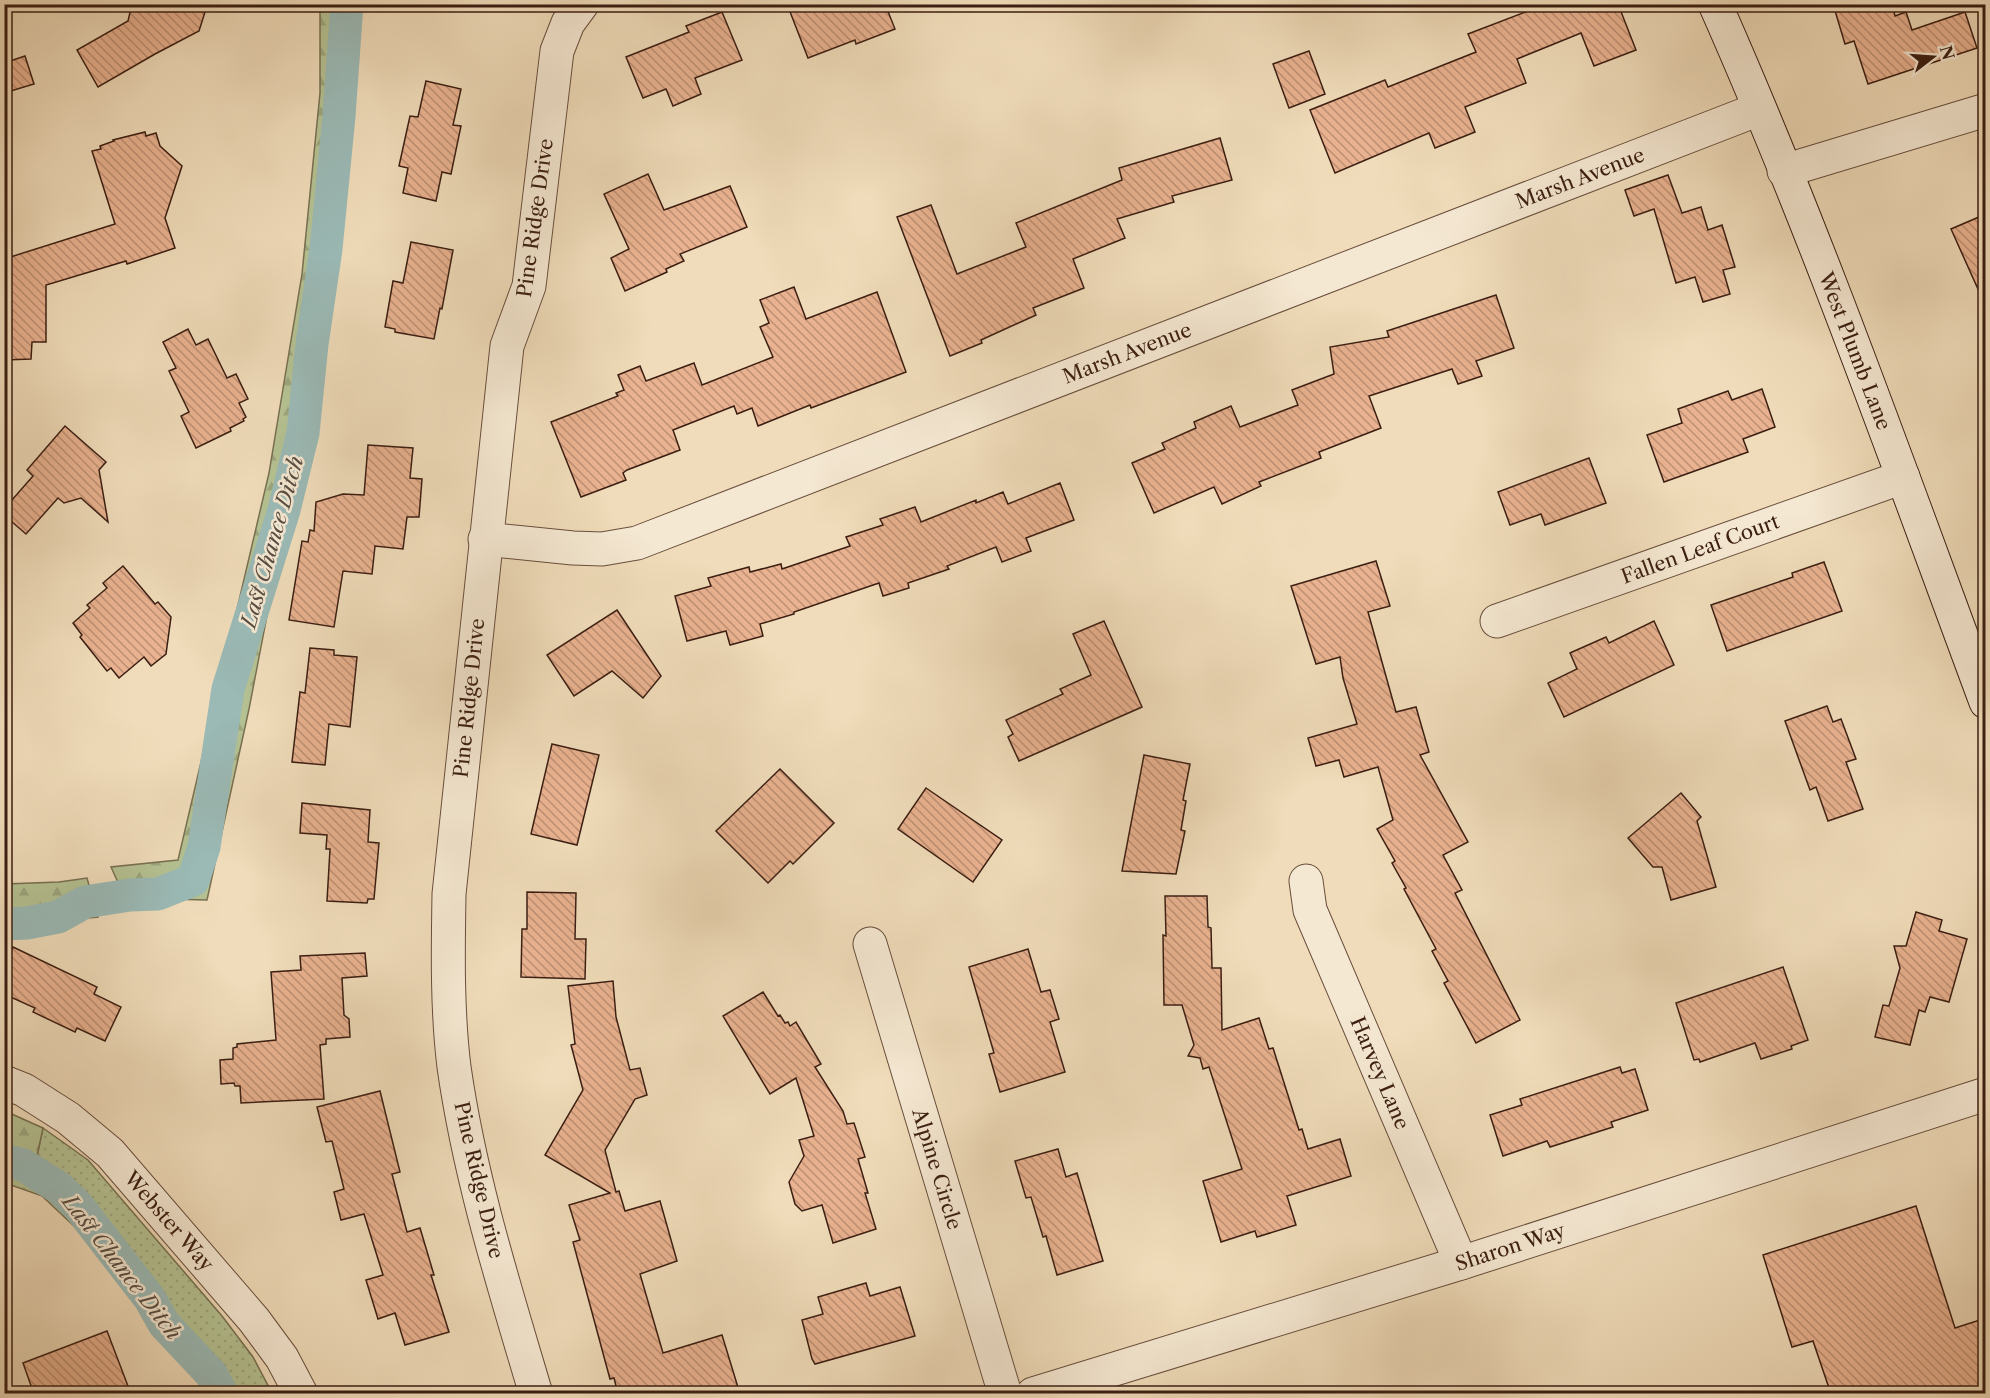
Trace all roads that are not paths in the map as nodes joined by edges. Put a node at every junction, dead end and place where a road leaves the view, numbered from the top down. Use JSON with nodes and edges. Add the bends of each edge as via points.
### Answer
{"nodes":[{"id":1,"x":582,"y":4,"type":"edge"},
{"id":2,"x":1715,"y":4,"type":"edge"},
{"id":3,"x":1759,"y":109,"type":"junction"},
{"id":4,"x":1986,"y":110,"type":"edge"},
{"id":5,"x":1784,"y":171,"type":"junction"},
{"id":6,"x":1903,"y":477,"type":"junction"},
{"id":7,"x":485,"y":539,"type":"junction"},
{"id":8,"x":1497,"y":621,"type":"dead end"},
{"id":9,"x":1986,"y":702,"type":"edge"},
{"id":10,"x":1306,"y":881,"type":"dead end"},
{"id":11,"x":870,"y":944,"type":"dead end"},
{"id":12,"x":4,"y":1082,"type":"edge"},
{"id":13,"x":1986,"y":1095,"type":"edge"},
{"id":14,"x":1461,"y":1263,"type":"junction"},
{"id":15,"x":301,"y":1394,"type":"edge"},
{"id":16,"x":536,"y":1394,"type":"edge"},
{"id":17,"x":1005,"y":1394,"type":"edge"},
{"id":18,"x":1033,"y":1394,"type":"edge"}],
"edges":[{"from":1,"to":7,"type":"street","name":"Pine Ridge Drive","via":[[568,23],[556,51],[529,286],[507,346]]},
{"from":2,"to":3,"type":"street","name":"West Plumb Lane"},
{"from":3,"to":5,"type":"street","name":"West Plumb Lane"},
{"from":3,"to":7,"type":"street","name":"Marsh Avenue","via":[[637,543],[592,549]]},
{"from":4,"to":5,"type":"street"},
{"from":5,"to":6,"type":"street","name":"West Plumb Lane"},
{"from":6,"to":8,"type":"street","name":"Fallen Leaf Court"},
{"from":6,"to":9,"type":"street","name":"West Plumb Lane"},
{"from":7,"to":16,"type":"street","name":"Pine Ridge Drive","via":[[449,894],[448,978],[454,1065],[468,1152]]},
{"from":10,"to":14,"type":"street","name":"Harvey Lane","via":[[1310,910]]},
{"from":11,"to":17,"type":"street","name":"Alpine Circle"},
{"from":12,"to":15,"type":"street","name":"Webster Way","via":[[68,1118],[110,1153],[254,1320],[282,1358]]},
{"from":13,"to":14,"type":"street","name":"Sharon Way"},
{"from":14,"to":18,"type":"street","name":"Sharon Way"}]}
